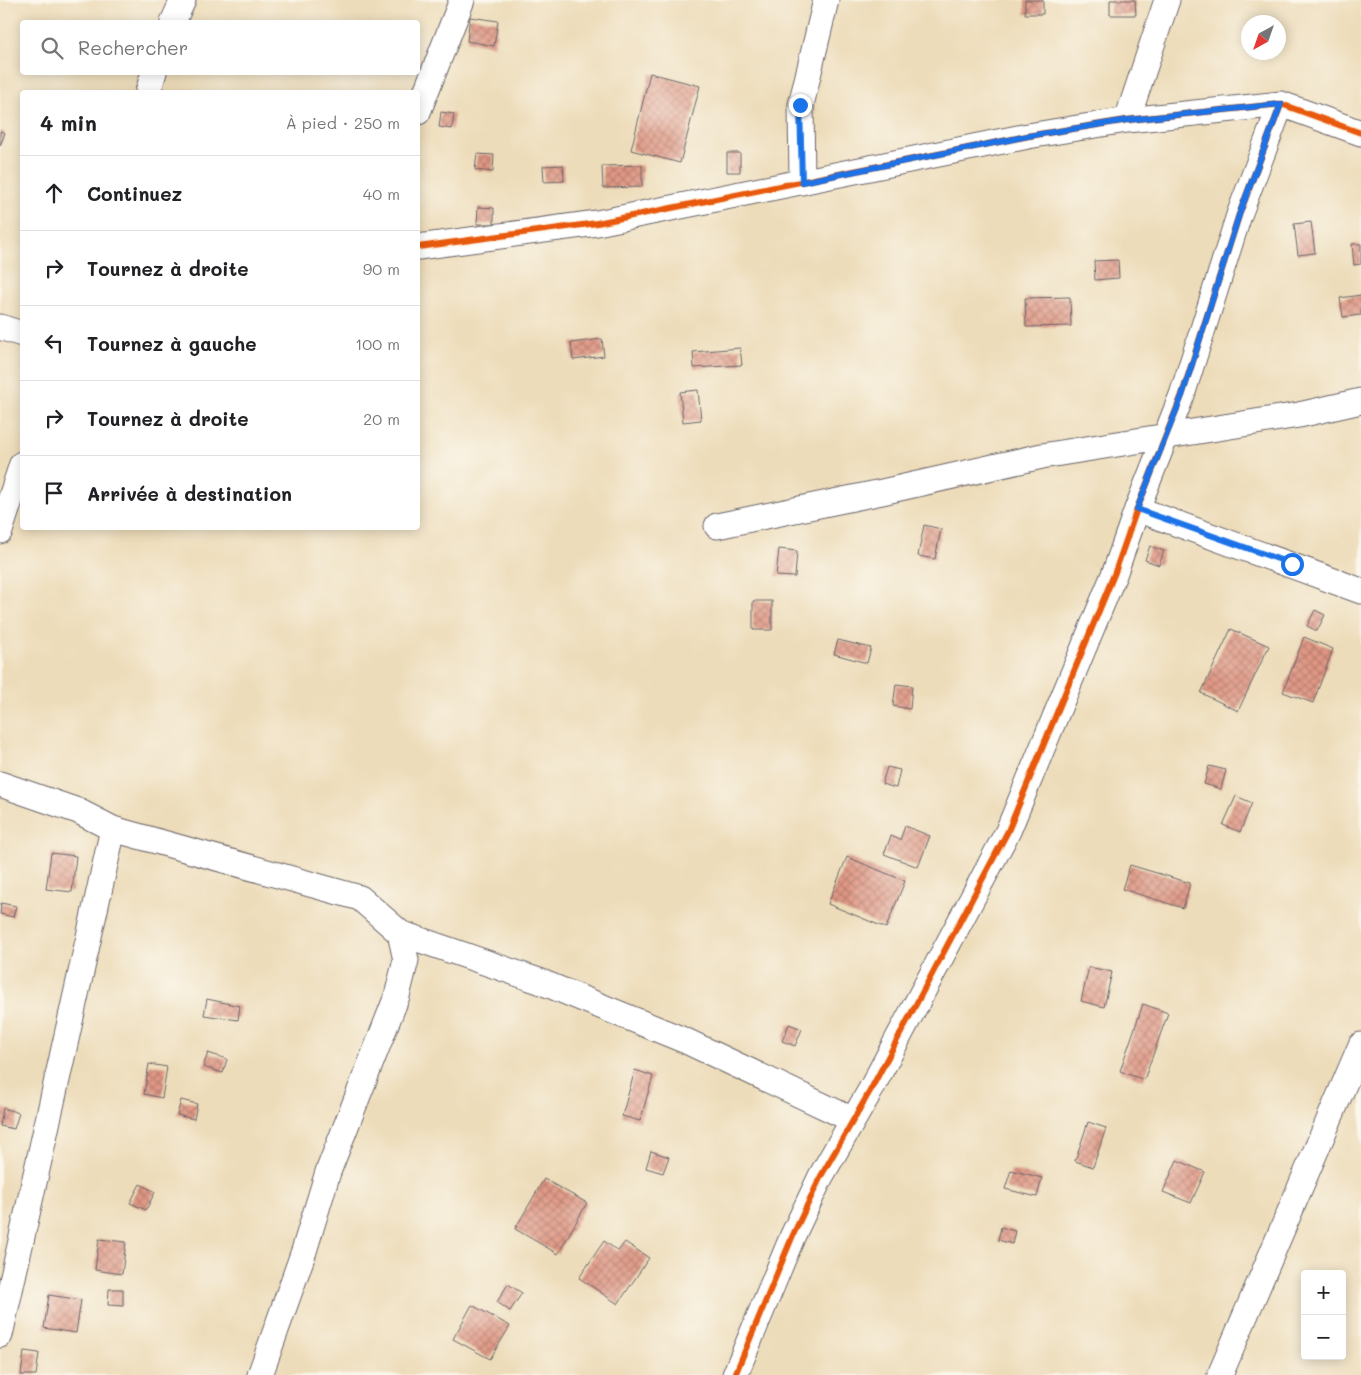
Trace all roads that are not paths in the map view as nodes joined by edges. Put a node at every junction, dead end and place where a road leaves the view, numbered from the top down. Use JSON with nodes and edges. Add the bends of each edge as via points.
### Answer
{"nodes":[{"id":1,"x":182,"y":0,"type":"edge"},
{"id":2,"x":462,"y":0,"type":"edge"},
{"id":3,"x":826,"y":0,"type":"edge"},
{"id":4,"x":1167,"y":0,"type":"edge"},
{"id":5,"x":174,"y":20,"type":"edge"},
{"id":6,"x":153,"y":75,"type":"edge"},
{"id":7,"x":149,"y":90,"type":"edge"},
{"id":8,"x":1281,"y":104,"type":"junction"},
{"id":9,"x":420,"y":107,"type":"edge"},
{"id":10,"x":1128,"y":120,"type":"junction"},
{"id":11,"x":1361,"y":133,"type":"edge"},
{"id":12,"x":802,"y":182,"type":"junction"},
{"id":13,"x":420,"y":247,"type":"edge"},
{"id":14,"x":0,"y":327,"type":"edge"},
{"id":15,"x":20,"y":333,"type":"edge"},
{"id":16,"x":1361,"y":402,"type":"edge"},
{"id":17,"x":1165,"y":438,"type":"junction"},
{"id":18,"x":20,"y":470,"type":"edge"},
{"id":19,"x":1137,"y":509,"type":"junction"},
{"id":20,"x":717,"y":526,"type":"dead end"},
{"id":21,"x":0,"y":531,"type":"edge"},
{"id":22,"x":1361,"y":591,"type":"edge"},
{"id":23,"x":0,"y":784,"type":"edge"},
{"id":24,"x":113,"y":829,"type":"junction"},
{"id":25,"x":400,"y":934,"type":"junction"},
{"id":26,"x":1361,"y":1044,"type":"edge"},
{"id":27,"x":853,"y":1120,"type":"junction"},
{"id":28,"x":0,"y":1335,"type":"edge"},
{"id":29,"x":260,"y":1375,"type":"edge"},
{"id":30,"x":735,"y":1375,"type":"edge"},
{"id":31,"x":1220,"y":1375,"type":"edge"}],
"edges":[{"from":1,"to":5,"type":"street"},
{"from":2,"to":9,"type":"street"},
{"from":3,"to":12,"type":"street","via":[[800,105]]},
{"from":4,"to":10,"type":"street"},
{"from":6,"to":7,"type":"street"},
{"from":8,"to":10,"type":"street"},
{"from":8,"to":11,"type":"street"},
{"from":8,"to":17,"type":"street","via":[[1239,215],[1182,396]]},
{"from":10,"to":12,"type":"street","via":[[1028,136]]},
{"from":12,"to":13,"type":"street","via":[[597,223]]},
{"from":14,"to":15,"type":"street"},
{"from":16,"to":17,"type":"street"},
{"from":17,"to":19,"type":"street"},
{"from":17,"to":20,"type":"street","via":[[1042,456]]},
{"from":18,"to":21,"type":"street"},
{"from":19,"to":22,"type":"street"},
{"from":19,"to":27,"type":"street","via":[[1115,572],[1008,831]]},
{"from":23,"to":24,"type":"street","via":[[78,811]]},
{"from":24,"to":25,"type":"street","via":[[360,898]]},
{"from":24,"to":28,"type":"street"},
{"from":25,"to":27,"type":"street","via":[[539,981],[686,1041]]},
{"from":25,"to":29,"type":"street","via":[[406,960],[397,996],[328,1172]]},
{"from":26,"to":31,"type":"street"},
{"from":27,"to":30,"type":"street","via":[[792,1235]]}]}
